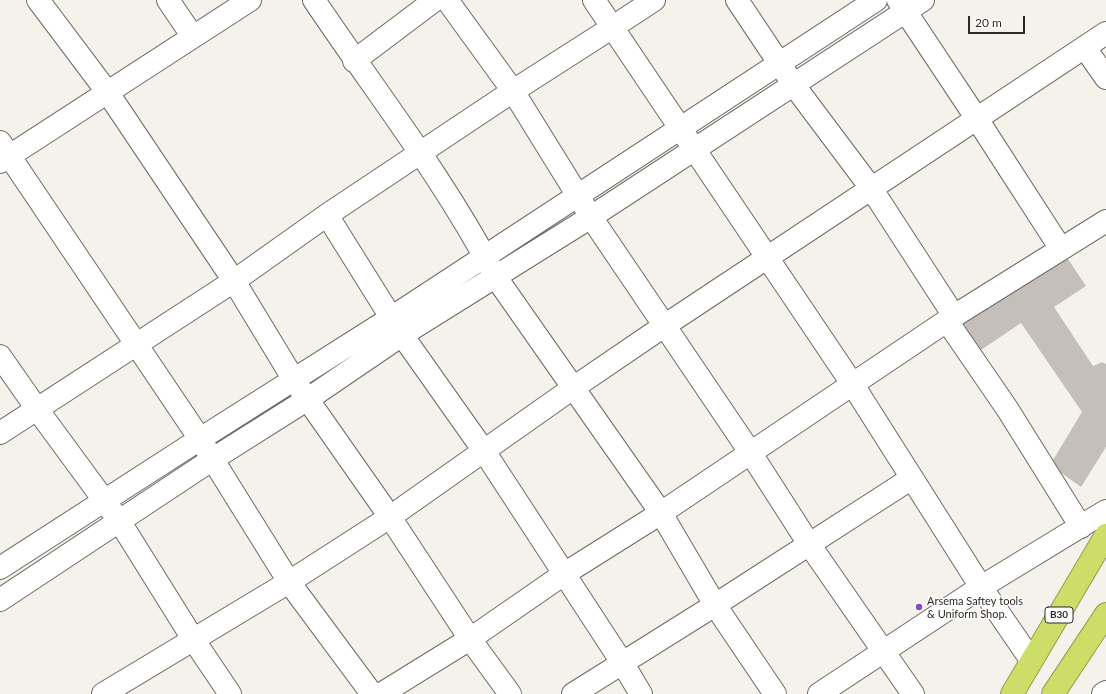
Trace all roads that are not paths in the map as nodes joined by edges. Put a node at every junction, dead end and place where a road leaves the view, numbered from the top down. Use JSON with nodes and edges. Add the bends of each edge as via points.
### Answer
{"nodes":[{"id":1,"x":38,"y":0,"type":"edge"},
{"id":2,"x":168,"y":0,"type":"edge"},
{"id":3,"x":250,"y":0,"type":"edge"},
{"id":4,"x":314,"y":0,"type":"edge"},
{"id":5,"x":435,"y":0,"type":"edge"},
{"id":6,"x":447,"y":0,"type":"edge"},
{"id":7,"x":594,"y":0,"type":"edge"},
{"id":8,"x":654,"y":0,"type":"edge"},
{"id":9,"x":737,"y":0,"type":"edge"},
{"id":10,"x":876,"y":0,"type":"edge"},
{"id":11,"x":923,"y":0,"type":"edge"},
{"id":12,"x":901,"y":6,"type":"edge"},
{"id":13,"x":613,"y":28,"type":"junction"},
{"id":14,"x":1106,"y":33,"type":"edge"},
{"id":15,"x":193,"y":37,"type":"junction"},
{"id":16,"x":1085,"y":48,"type":"junction"},
{"id":17,"x":354,"y":61,"type":"junction"},
{"id":18,"x":779,"y":63,"type":"junction"},
{"id":19,"x":1106,"y":78,"type":"edge"},
{"id":20,"x":793,"y":84,"type":"junction"},
{"id":21,"x":513,"y":91,"type":"junction"},
{"id":22,"x":108,"y":93,"type":"junction"},
{"id":23,"x":977,"y":119,"type":"junction"},
{"id":24,"x":681,"y":128,"type":"junction"},
{"id":25,"x":695,"y":150,"type":"junction"},
{"id":26,"x":421,"y":152,"type":"junction"},
{"id":27,"x":3,"y":153,"type":"edge"},
{"id":28,"x":871,"y":188,"type":"junction"},
{"id":29,"x":578,"y":197,"type":"junction"},
{"id":30,"x":327,"y":215,"type":"junction"},
{"id":31,"x":590,"y":217,"type":"junction"},
{"id":32,"x":1106,"y":220,"type":"edge"},
{"id":33,"x":1061,"y":249,"type":"junction"},
{"id":34,"x":485,"y":256,"type":"junction"},
{"id":35,"x":767,"y":258,"type":"junction"},
{"id":36,"x":495,"y":276,"type":"junction"},
{"id":37,"x":234,"y":280,"type":"junction"},
{"id":38,"x":951,"y":319,"type":"junction"},
{"id":39,"x":664,"y":326,"type":"junction"},
{"id":40,"x":396,"y":327,"type":"junction"},
{"id":41,"x":137,"y":345,"type":"junction"},
{"id":42,"x":0,"y":356,"type":"edge"},
{"id":43,"x":294,"y":380,"type":"junction"},
{"id":44,"x":853,"y":385,"type":"junction"},
{"id":45,"x":573,"y":388,"type":"junction"},
{"id":46,"x":308,"y":399,"type":"junction"},
{"id":47,"x":37,"y":409,"type":"junction"},
{"id":48,"x":0,"y":433,"type":"edge"},
{"id":49,"x":200,"y":439,"type":"junction"},
{"id":50,"x":484,"y":450,"type":"junction"},
{"id":51,"x":750,"y":452,"type":"junction"},
{"id":52,"x":213,"y":459,"type":"junction"},
{"id":53,"x":912,"y":478,"type":"junction"},
{"id":54,"x":104,"y":502,"type":"junction"},
{"id":55,"x":1106,"y":511,"type":"edge"},
{"id":56,"x":661,"y":513,"type":"junction"},
{"id":57,"x":390,"y":517,"type":"junction"},
{"id":58,"x":120,"y":522,"type":"junction"},
{"id":59,"x":1081,"y":527,"type":"junction"},
{"id":60,"x":809,"y":544,"type":"junction"},
{"id":61,"x":1103,"y":549,"type":"edge"},
{"id":62,"x":0,"y":568,"type":"edge"},
{"id":63,"x":564,"y":574,"type":"junction"},
{"id":64,"x":289,"y":582,"type":"junction"},
{"id":65,"x":981,"y":587,"type":"junction"},
{"id":66,"x":0,"y":600,"type":"edge"},
{"id":67,"x":715,"y":605,"type":"junction"},
{"id":68,"x":1106,"y":614,"type":"edge"},
{"id":69,"x":193,"y":639,"type":"junction"},
{"id":70,"x":470,"y":639,"type":"junction"},
{"id":71,"x":884,"y":651,"type":"junction"},
{"id":72,"x":1031,"y":660,"type":"junction"},
{"id":73,"x":623,"y":664,"type":"junction"},
{"id":74,"x":1106,"y":692,"type":"edge"},
{"id":75,"x":103,"y":694,"type":"edge"},
{"id":76,"x":230,"y":694,"type":"edge"},
{"id":77,"x":372,"y":694,"type":"edge"},
{"id":78,"x":381,"y":694,"type":"edge"},
{"id":79,"x":510,"y":694,"type":"edge"},
{"id":80,"x":573,"y":694,"type":"edge"},
{"id":81,"x":641,"y":694,"type":"edge"},
{"id":82,"x":775,"y":694,"type":"edge"},
{"id":83,"x":819,"y":694,"type":"edge"},
{"id":84,"x":913,"y":694,"type":"edge"},
{"id":85,"x":1012,"y":694,"type":"edge"},
{"id":86,"x":1053,"y":694,"type":"edge"},
{"id":87,"x":1103,"y":694,"type":"edge"}],
"edges":[{"from":1,"to":22,"type":"street"},
{"from":2,"to":15,"type":"street"},
{"from":3,"to":15,"type":"street"},
{"from":4,"to":17,"type":"street"},
{"from":5,"to":17,"type":"street"},
{"from":6,"to":21,"type":"street"},
{"from":7,"to":13,"type":"street"},
{"from":8,"to":13,"type":"street"},
{"from":9,"to":18,"type":"street"},
{"from":10,"to":18,"type":"street"},
{"from":11,"to":12,"type":"street"},
{"from":12,"to":20,"type":"street"},
{"from":12,"to":23,"type":"street"},
{"from":13,"to":21,"type":"street"},
{"from":13,"to":24,"type":"street"},
{"from":14,"to":16,"type":"street"},
{"from":15,"to":22,"type":"street"},
{"from":16,"to":19,"type":"street"},
{"from":16,"to":23,"type":"street"},
{"from":17,"to":26,"type":"street"},
{"from":18,"to":20,"type":"street"},
{"from":18,"to":24,"type":"street"},
{"from":20,"to":25,"type":"street"},
{"from":20,"to":28,"type":"street"},
{"from":21,"to":26,"type":"street"},
{"from":21,"to":29,"type":"street"},
{"from":22,"to":27,"type":"street"},
{"from":22,"to":37,"type":"street"},
{"from":23,"to":28,"type":"street"},
{"from":23,"to":33,"type":"street"},
{"from":24,"to":25,"type":"street"},
{"from":24,"to":29,"type":"street"},
{"from":25,"to":31,"type":"street"},
{"from":25,"to":35,"type":"street"},
{"from":26,"to":30,"type":"street"},
{"from":26,"to":34,"type":"street"},
{"from":27,"to":41,"type":"street"},
{"from":28,"to":35,"type":"street"},
{"from":28,"to":38,"type":"street"},
{"from":29,"to":31,"type":"street"},
{"from":29,"to":34,"type":"street"},
{"from":30,"to":37,"type":"street"},
{"from":30,"to":40,"type":"street"},
{"from":31,"to":36,"type":"street"},
{"from":31,"to":39,"type":"street"},
{"from":32,"to":33,"type":"street"},
{"from":33,"to":38,"type":"street"},
{"from":34,"to":36,"type":"street"},
{"from":34,"to":40,"type":"street"},
{"from":35,"to":39,"type":"street"},
{"from":35,"to":44,"type":"street"},
{"from":36,"to":40,"type":"street"},
{"from":36,"to":45,"type":"street"},
{"from":37,"to":41,"type":"street"},
{"from":37,"to":43,"type":"street"},
{"from":38,"to":44,"type":"street"},
{"from":38,"to":59,"type":"street"},
{"from":39,"to":45,"type":"street"},
{"from":39,"to":51,"type":"street"},
{"from":40,"to":43,"type":"street"},
{"from":40,"to":46,"type":"street"},
{"from":40,"to":50,"type":"street"},
{"from":41,"to":47,"type":"street"},
{"from":41,"to":49,"type":"street"},
{"from":42,"to":47,"type":"street"},
{"from":43,"to":46,"type":"street"},
{"from":43,"to":49,"type":"street"},
{"from":44,"to":51,"type":"street"},
{"from":44,"to":53,"type":"street"},
{"from":45,"to":50,"type":"street"},
{"from":45,"to":56,"type":"street"},
{"from":46,"to":52,"type":"street"},
{"from":46,"to":57,"type":"street"},
{"from":47,"to":48,"type":"street"},
{"from":47,"to":54,"type":"street"},
{"from":49,"to":52,"type":"street"},
{"from":49,"to":54,"type":"street"},
{"from":50,"to":57,"type":"street"},
{"from":50,"to":63,"type":"street"},
{"from":51,"to":56,"type":"street"},
{"from":51,"to":60,"type":"street"},
{"from":52,"to":58,"type":"street"},
{"from":52,"to":64,"type":"street"},
{"from":53,"to":60,"type":"street"},
{"from":53,"to":65,"type":"street"},
{"from":54,"to":58,"type":"street"},
{"from":54,"to":62,"type":"street"},
{"from":55,"to":59,"type":"street"},
{"from":56,"to":63,"type":"street"},
{"from":56,"to":67,"type":"street"},
{"from":57,"to":64,"type":"street"},
{"from":57,"to":70,"type":"street"},
{"from":58,"to":66,"type":"street"},
{"from":58,"to":69,"type":"street"},
{"from":59,"to":65,"type":"street"},
{"from":60,"to":67,"type":"street"},
{"from":60,"to":71,"type":"street"},
{"from":61,"to":72,"type":"highway","number":"B30"},
{"from":63,"to":70,"type":"street"},
{"from":63,"to":73,"type":"street"},
{"from":64,"to":69,"type":"street"},
{"from":64,"to":77,"type":"street"},
{"from":65,"to":71,"type":"street"},
{"from":65,"to":72,"type":"street"},
{"from":67,"to":73,"type":"street"},
{"from":67,"to":82,"type":"street"},
{"from":68,"to":86,"type":"highway"},
{"from":69,"to":75,"type":"street"},
{"from":69,"to":76,"type":"street"},
{"from":70,"to":78,"type":"street"},
{"from":70,"to":79,"type":"street"},
{"from":71,"to":83,"type":"street"},
{"from":71,"to":84,"type":"street"},
{"from":72,"to":85,"type":"highway","number":"B30"},
{"from":73,"to":80,"type":"street"},
{"from":73,"to":81,"type":"street"},
{"from":74,"to":87,"type":"street"}]}
